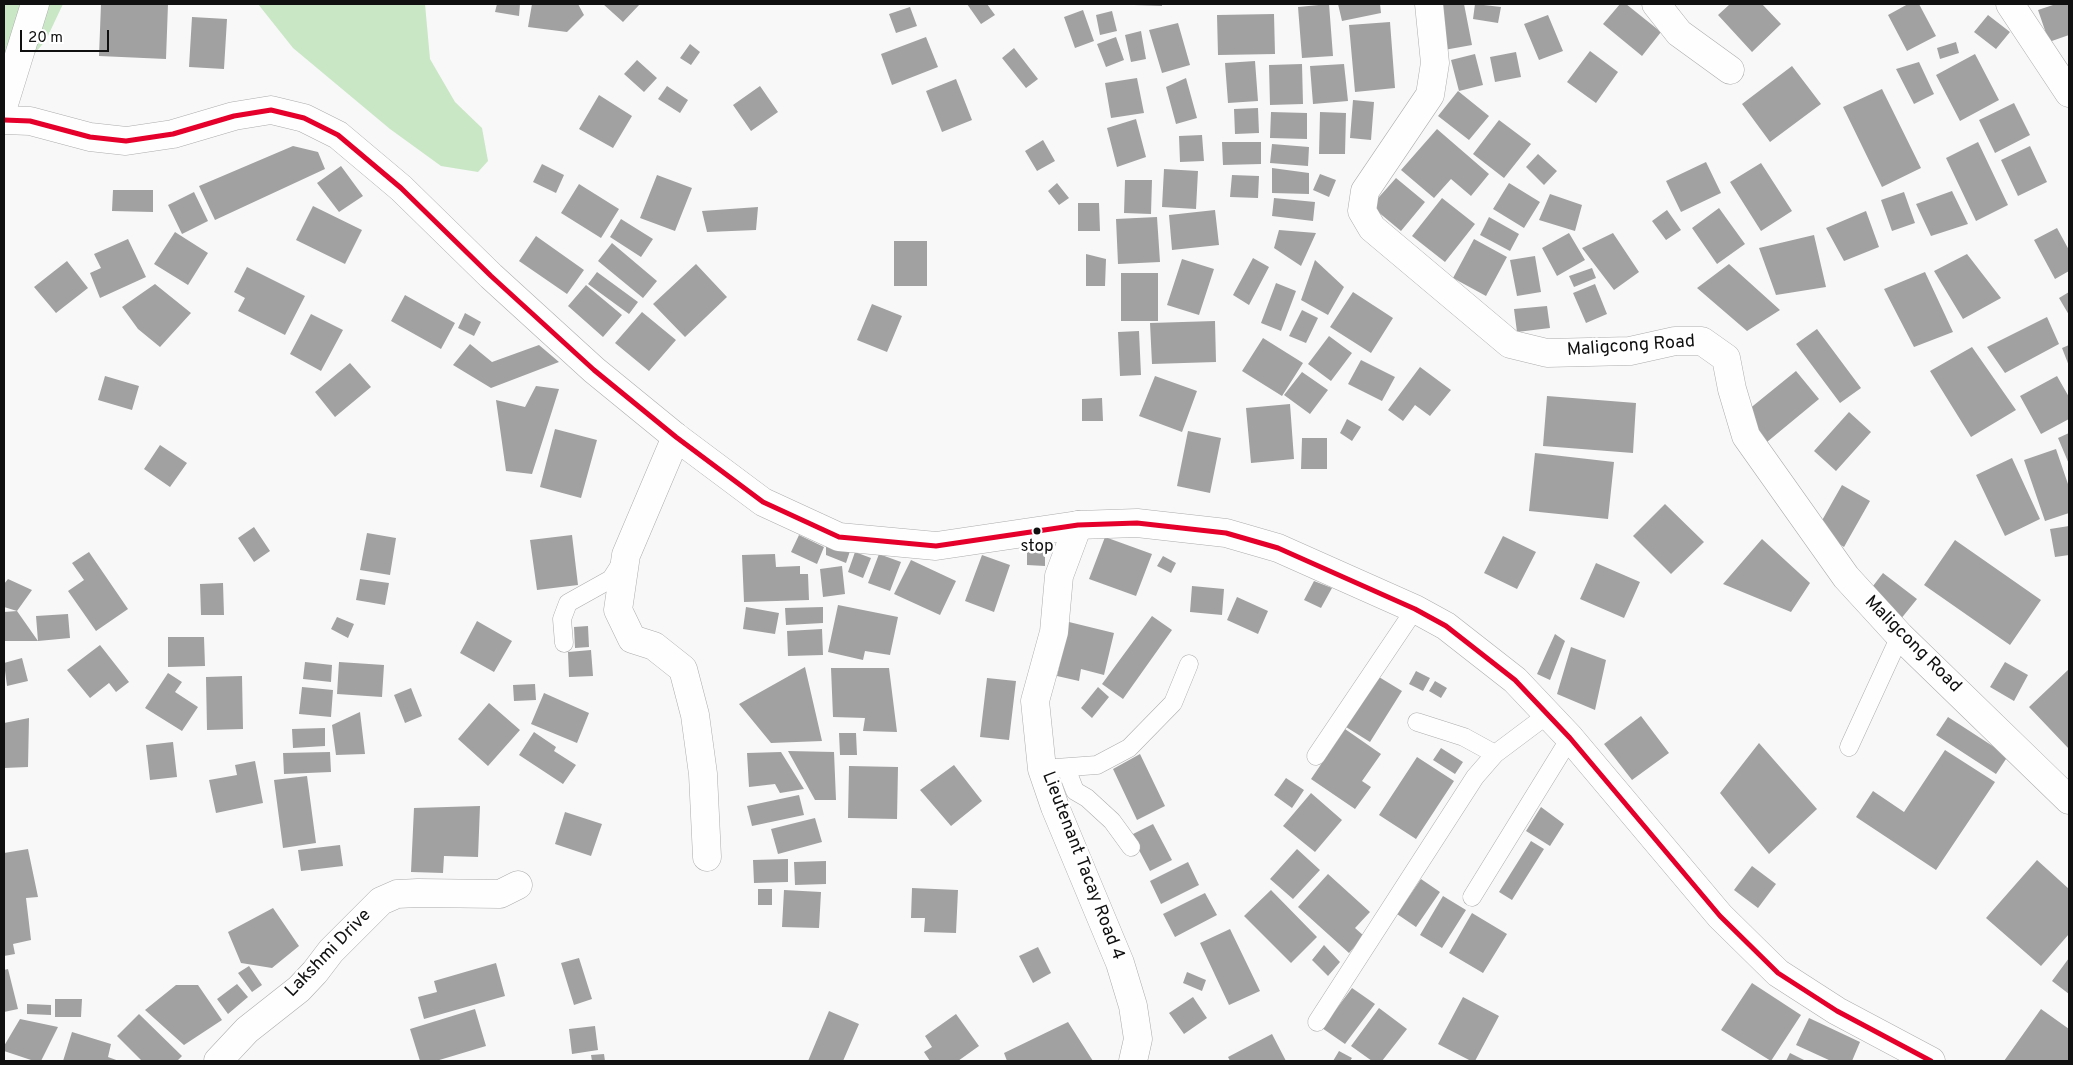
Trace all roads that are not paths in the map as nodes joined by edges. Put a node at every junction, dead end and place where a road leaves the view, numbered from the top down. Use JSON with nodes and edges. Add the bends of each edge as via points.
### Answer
{"nodes":[{"id":1,"x":35,"y":4,"type":"edge"},
{"id":2,"x":1429,"y":4,"type":"edge"},
{"id":3,"x":1656,"y":4,"type":"edge"},
{"id":4,"x":2010,"y":4,"type":"edge"},
{"id":5,"x":1730,"y":70,"type":"dead end"},
{"id":6,"x":2069,"y":93,"type":"edge"},
{"id":7,"x":4,"y":104,"type":"edge"},
{"id":8,"x":4,"y":120,"type":"edge"},
{"id":9,"x":676,"y":437,"type":"junction"},
{"id":10,"x":1078,"y":525,"type":"junction"},
{"id":11,"x":626,"y":555,"type":"junction"},
{"id":12,"x":1415,"y":609,"type":"junction"},
{"id":13,"x":1900,"y":636,"type":"junction"},
{"id":14,"x":564,"y":643,"type":"dead end"},
{"id":15,"x":1189,"y":664,"type":"dead end"},
{"id":16,"x":1546,"y":715,"type":"junction"},
{"id":17,"x":1417,"y":722,"type":"dead end"},
{"id":18,"x":1570,"y":738,"type":"junction"},
{"id":19,"x":1849,"y":747,"type":"dead end"},
{"id":20,"x":1495,"y":754,"type":"junction"},
{"id":21,"x":1316,"y":756,"type":"dead end"},
{"id":22,"x":1054,"y":769,"type":"junction"},
{"id":23,"x":2069,"y":800,"type":"edge"},
{"id":24,"x":1131,"y":847,"type":"dead end"},
{"id":25,"x":707,"y":856,"type":"dead end"},
{"id":26,"x":518,"y":885,"type":"dead end"},
{"id":27,"x":1472,"y":898,"type":"dead end"},
{"id":28,"x":1317,"y":1022,"type":"dead end"},
{"id":29,"x":218,"y":1061,"type":"edge"},
{"id":30,"x":1133,"y":1061,"type":"edge"},
{"id":31,"x":1931,"y":1061,"type":"edge"}],
"edges":[{"from":1,"to":7,"type":"street"},
{"from":2,"to":13,"type":"street","name":"Maligcong Road","via":[[1435,63],[1430,95],[1365,191],[1362,211],[1372,228],[1510,344],[1547,353],[1630,351],[1675,342],[1702,341],[1726,358],[1746,436],[1846,577]]},
{"from":3,"to":5,"type":"street","via":[[1679,33]]},
{"from":4,"to":6,"type":"street"},
{"from":8,"to":9,"type":"street","via":[[30,121],[90,137],[126,141],[173,134],[234,116],[271,110],[304,118],[338,136],[401,188],[594,370]]},
{"from":9,"to":10,"type":"street","via":[[763,502],[839,537],[936,546]]},
{"from":9,"to":11,"type":"street"},
{"from":10,"to":12,"type":"street","via":[[1137,523],[1226,533],[1278,548]]},
{"from":10,"to":22,"type":"street","name":"Lieutenant Tacay Road 4","via":[[1059,576],[1054,632],[1035,701]]},
{"from":11,"to":14,"type":"lane","via":[[611,578],[568,603],[562,620]]},
{"from":11,"to":25,"type":"street","via":[[618,610],[632,639],[654,646],[683,669],[695,715],[703,774]]},
{"from":12,"to":16,"type":"street","via":[[1446,626],[1515,680]]},
{"from":12,"to":21,"type":"lane"},
{"from":13,"to":19,"type":"lane"},
{"from":13,"to":23,"type":"street","name":"Maligcong Road"},
{"from":15,"to":22,"type":"lane","via":[[1173,703],[1129,748],[1096,765]]},
{"from":16,"to":18,"type":"street"},
{"from":16,"to":20,"type":"lane"},
{"from":17,"to":20,"type":"lane","via":[[1464,737]]},
{"from":18,"to":27,"type":"lane"},
{"from":18,"to":31,"type":"street","via":[[1720,916],[1778,973],[1837,1011]]},
{"from":20,"to":28,"type":"lane","via":[[1475,777]]},
{"from":22,"to":24,"type":"lane","via":[[1075,791],[1088,798],[1112,820]]},
{"from":22,"to":30,"type":"street","name":"Lieutenant Tacay Road 4","via":[[1055,807],[1120,962],[1133,1006],[1138,1039]]},
{"from":26,"to":29,"type":"street","name":"Lakshmi Drive","via":[[500,894],[418,892],[397,894],[381,901],[331,951],[305,983],[248,1030]]}]}
